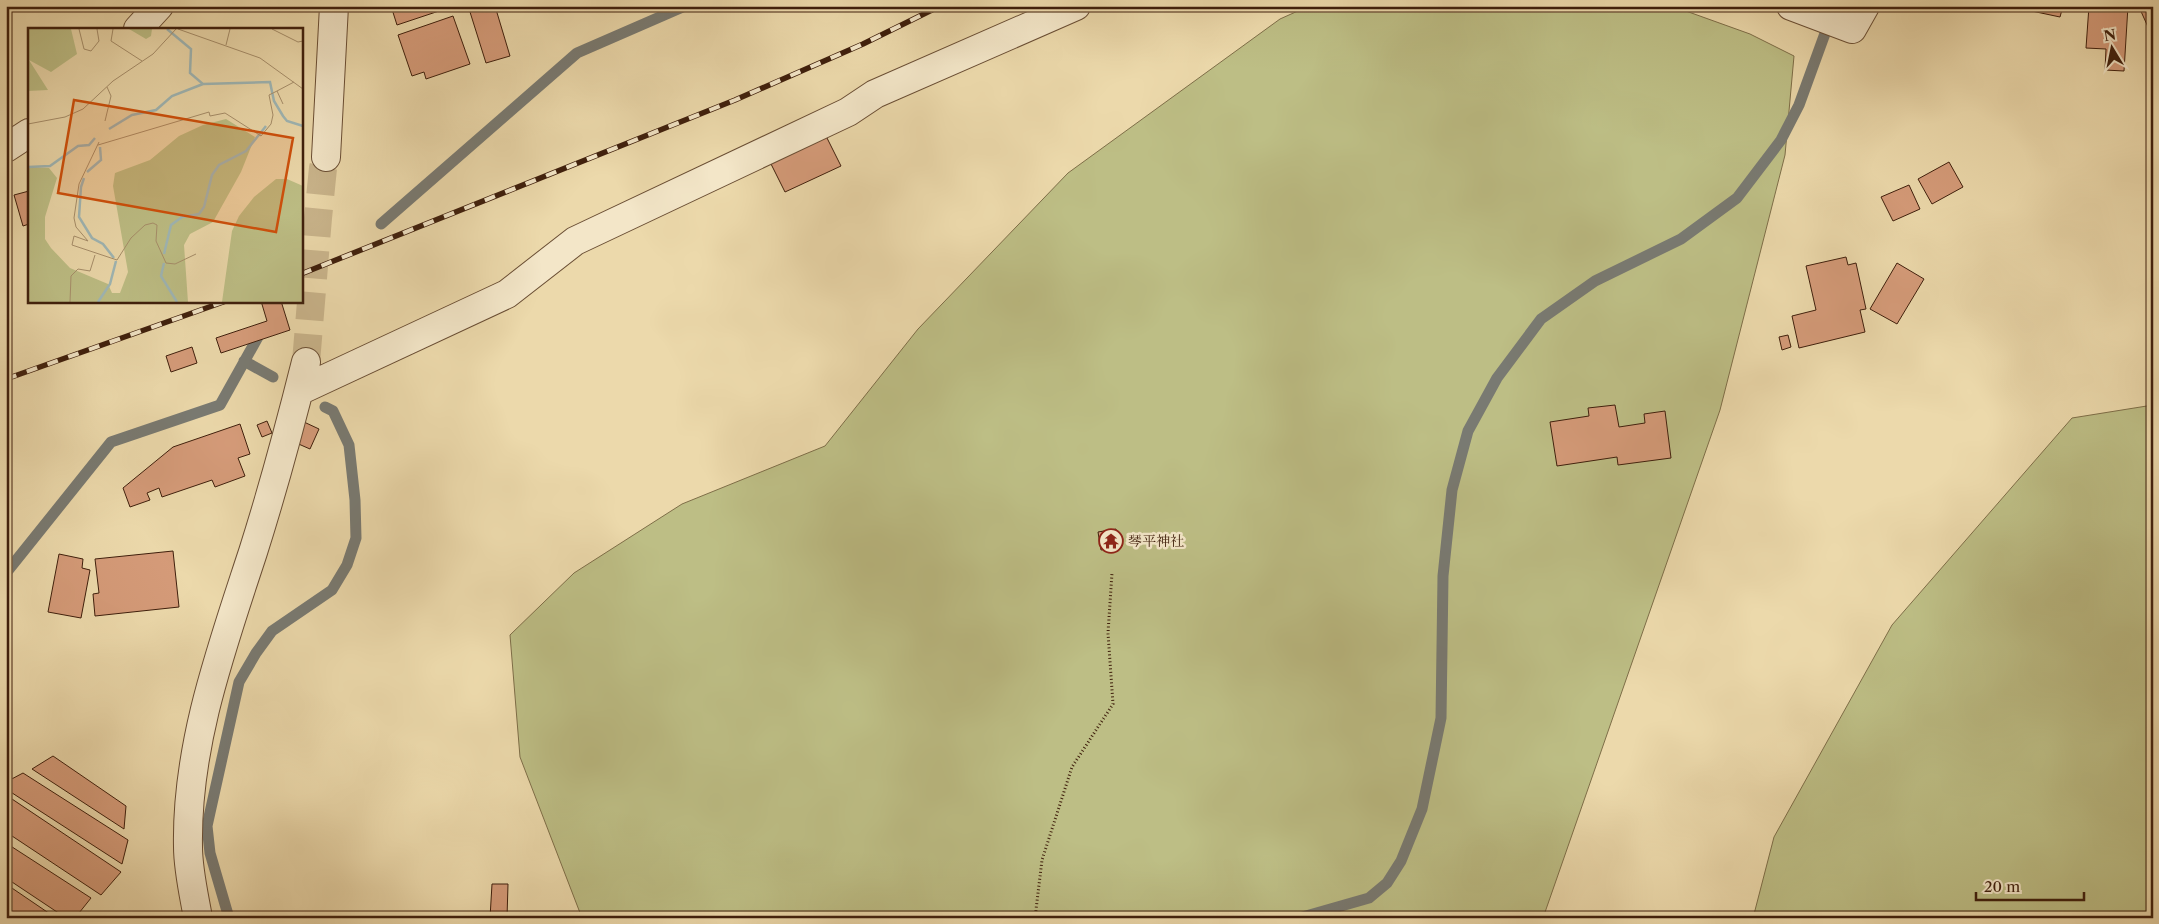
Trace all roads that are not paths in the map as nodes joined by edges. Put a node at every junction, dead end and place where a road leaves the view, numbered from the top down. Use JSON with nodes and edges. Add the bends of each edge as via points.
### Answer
{"nodes":[{"id":1,"x":159,"y":6,"type":"edge"},
{"id":2,"x":334,"y":6,"type":"edge"},
{"id":3,"x":1076,"y":6,"type":"edge"},
{"id":4,"x":1865,"y":6,"type":"edge"},
{"id":5,"x":1799,"y":9,"type":"edge"},
{"id":6,"x":139,"y":28,"type":"edge"},
{"id":7,"x":28,"y":134,"type":"edge"},
{"id":8,"x":6,"y":148,"type":"edge"},
{"id":9,"x":326,"y":157,"type":"tunnel mouth"},
{"id":10,"x":306,"y":362,"type":"tunnel mouth"},
{"id":11,"x":299,"y":391,"type":"junction"},
{"id":12,"x":198,"y":918,"type":"edge"}],
"edges":[{"from":1,"to":6,"type":"street"},
{"from":2,"to":9,"type":"street"},
{"from":3,"to":11,"type":"street","via":[[875,94],[848,112],[575,241],[507,294]]},
{"from":4,"to":5,"type":"street","via":[[1852,30]]},
{"from":7,"to":8,"type":"street"},
{"from":10,"to":11,"type":"street"},
{"from":11,"to":12,"type":"street","via":[[200,730],[190,800],[188,848]]}]}
